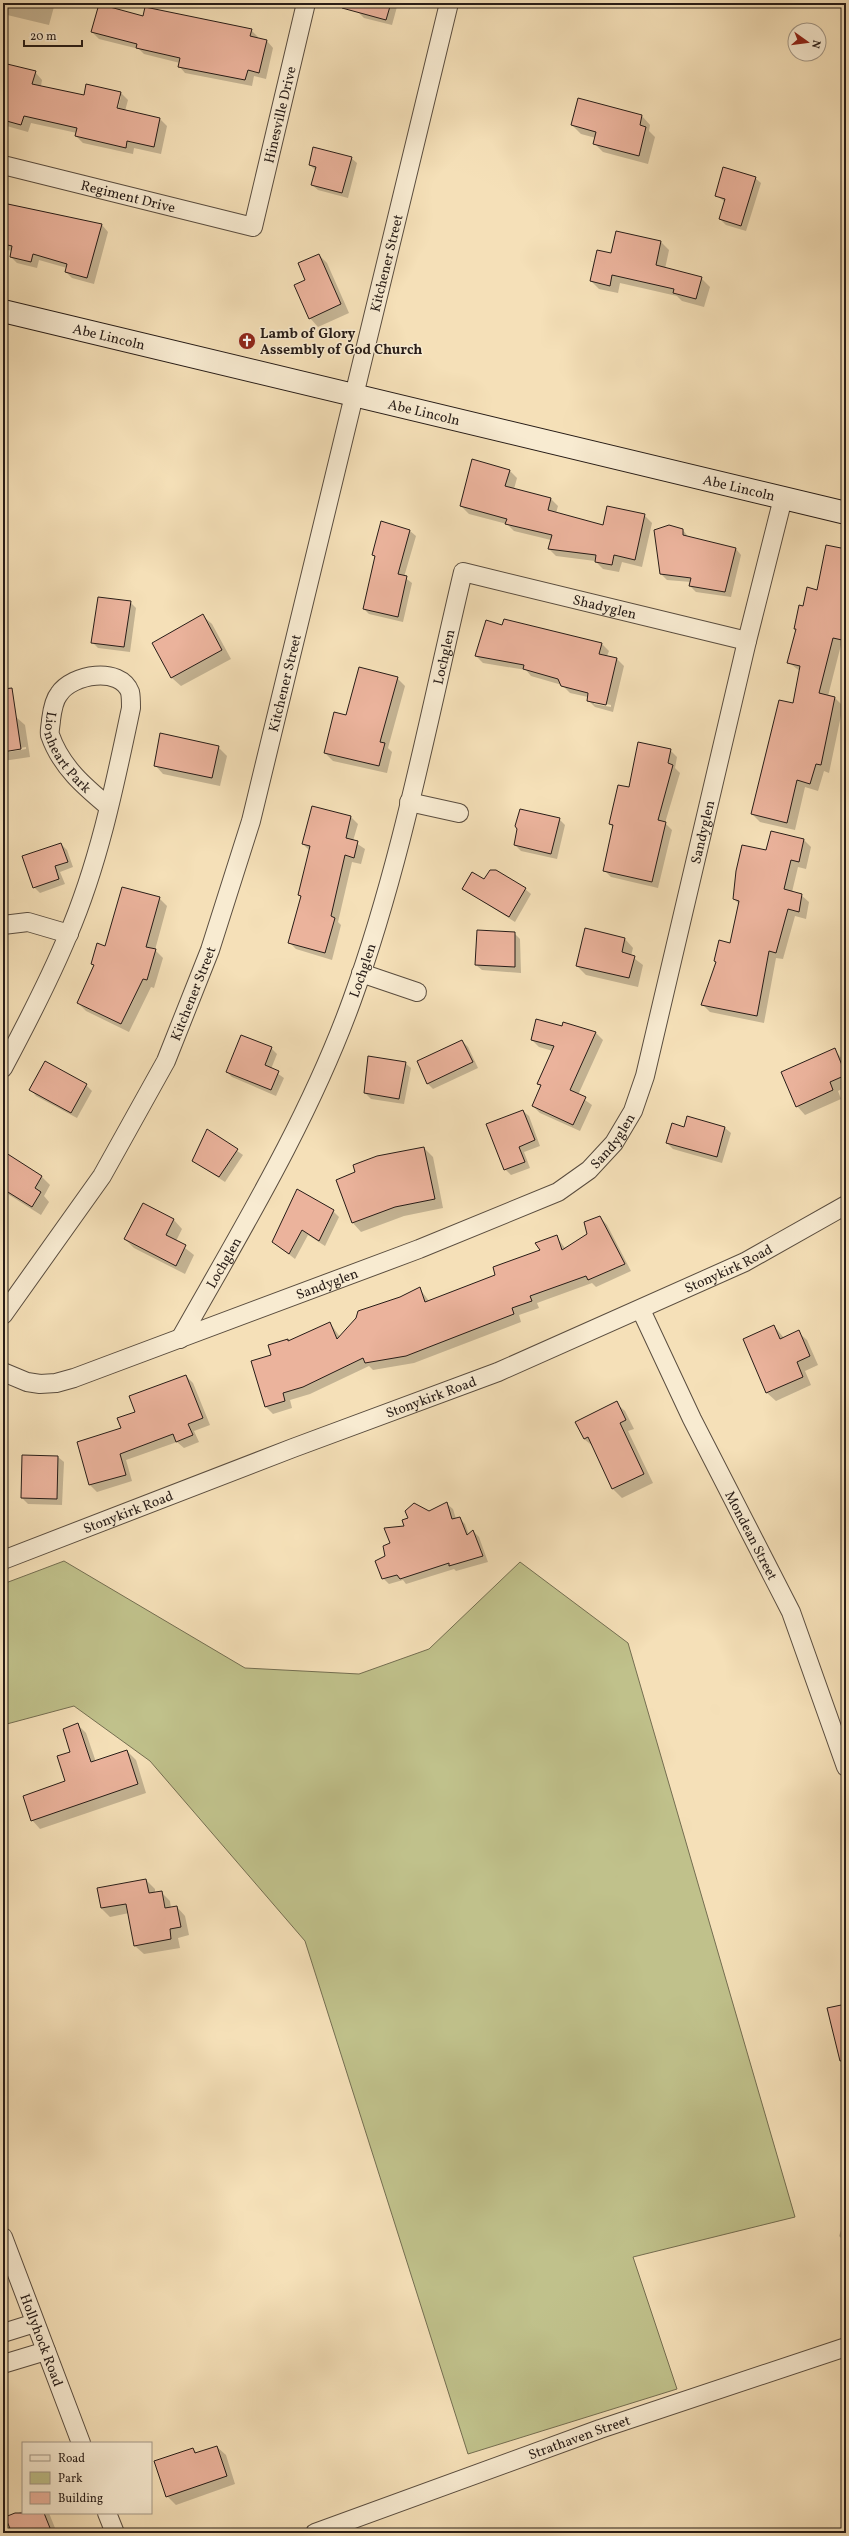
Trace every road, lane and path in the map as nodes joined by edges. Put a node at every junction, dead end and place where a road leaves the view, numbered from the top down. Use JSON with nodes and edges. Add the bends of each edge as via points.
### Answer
{"nodes":[{"id":1,"x":305,"y":3,"type":"edge"},
{"id":2,"x":449,"y":3,"type":"edge"},
{"id":3,"x":3,"y":165,"type":"edge"},
{"id":4,"x":253,"y":227,"type":"joint"},
{"id":5,"x":3,"y":311,"type":"edge"},
{"id":6,"x":353,"y":394,"type":"junction"},
{"id":7,"x":783,"y":498,"type":"junction"},
{"id":8,"x":846,"y":513,"type":"edge"},
{"id":9,"x":463,"y":572,"type":"joint"},
{"id":10,"x":747,"y":641,"type":"junction"},
{"id":11,"x":409,"y":802,"type":"junction"},
{"id":12,"x":110,"y":807,"type":"junction"},
{"id":13,"x":459,"y":813,"type":"dead end"},
{"id":14,"x":3,"y":925,"type":"edge"},
{"id":15,"x":69,"y":934,"type":"junction"},
{"id":16,"x":361,"y":973,"type":"junction"},
{"id":17,"x":417,"y":992,"type":"dead end"},
{"id":18,"x":3,"y":1068,"type":"edge"},
{"id":19,"x":846,"y":1205,"type":"edge"},
{"id":20,"x":641,"y":1310,"type":"junction"},
{"id":21,"x":3,"y":1315,"type":"edge"},
{"id":22,"x":180,"y":1339,"type":"junction"},
{"id":23,"x":3,"y":1372,"type":"edge"},
{"id":24,"x":3,"y":1560,"type":"edge"},
{"id":25,"x":846,"y":1767,"type":"edge"},
{"id":26,"x":3,"y":2237,"type":"edge"},
{"id":27,"x":35,"y":2323,"type":"junction"},
{"id":28,"x":3,"y":2333,"type":"edge"},
{"id":29,"x":846,"y":2347,"type":"edge"},
{"id":30,"x":46,"y":2351,"type":"junction"},
{"id":31,"x":3,"y":2364,"type":"edge"},
{"id":32,"x":81,"y":2442,"type":"edge"},
{"id":33,"x":107,"y":2514,"type":"edge"},
{"id":34,"x":115,"y":2533,"type":"edge"},
{"id":35,"x":315,"y":2533,"type":"edge"}],
"edges":[{"from":1,"to":4,"type":"street","name":"Hinesville Drive"},
{"from":2,"to":6,"type":"street","name":"Kitchener Street"},
{"from":3,"to":4,"type":"street","name":"Regiment Drive"},
{"from":5,"to":6,"type":"street","name":"Abe Lincoln"},
{"from":6,"to":7,"type":"street","name":"Abe Lincoln"},
{"from":6,"to":21,"type":"street","name":"Kitchener Street","via":[[251,821],[210,950],[166,1061],[138,1113],[102,1176]]},
{"from":7,"to":8,"type":"street","name":"Abe Lincoln"},
{"from":7,"to":10,"type":"street","name":"Sandyglen"},
{"from":9,"to":10,"type":"street","name":"Shadyglen"},
{"from":9,"to":11,"type":"street","name":"Lochglen"},
{"from":10,"to":22,"type":"street","name":"Sandyglen","via":[[645,1076],[633,1111],[614,1143],[589,1170],[558,1192],[412,1251]]},
{"from":11,"to":13,"type":"street"},
{"from":11,"to":16,"type":"street","name":"Lochglen","via":[[377,924]]},
{"from":12,"to":12,"type":"street","name":"Lionheart Park","via":[[71,774],[50,734],[52,712],[59,694],[70,684],[92,675],[107,676],[122,682],[130,692],[131,708]]},
{"from":12,"to":15,"type":"street","name":"Lionheart Park"},
{"from":14,"to":15,"type":"street","via":[[28,922]]},
{"from":15,"to":18,"type":"street","name":"Lionheart Park","via":[[36,1006]]},
{"from":16,"to":17,"type":"street"},
{"from":16,"to":22,"type":"street","name":"Lochglen","via":[[352,1001],[311,1096]]},
{"from":19,"to":20,"type":"street","name":"Stonykirk Road","via":[[745,1262]]},
{"from":20,"to":24,"type":"street","name":"Stonykirk Road","via":[[498,1372]]},
{"from":20,"to":25,"type":"street","name":"Mondean Street","via":[[692,1419],[791,1612]]},
{"from":22,"to":23,"type":"street","name":"Sandyglen","via":[[56,1383],[27,1382]]},
{"from":26,"to":27,"type":"street","name":"Hollyhock Road"},
{"from":27,"to":28,"type":"street"},
{"from":27,"to":30,"type":"street","name":"Hollyhock Road"},
{"from":29,"to":35,"type":"street","name":"Strathaven Street","via":[[600,2429]]},
{"from":30,"to":31,"type":"street"},
{"from":30,"to":32,"type":"street","name":"Hollyhock Road"},
{"from":33,"to":34,"type":"street"}]}
